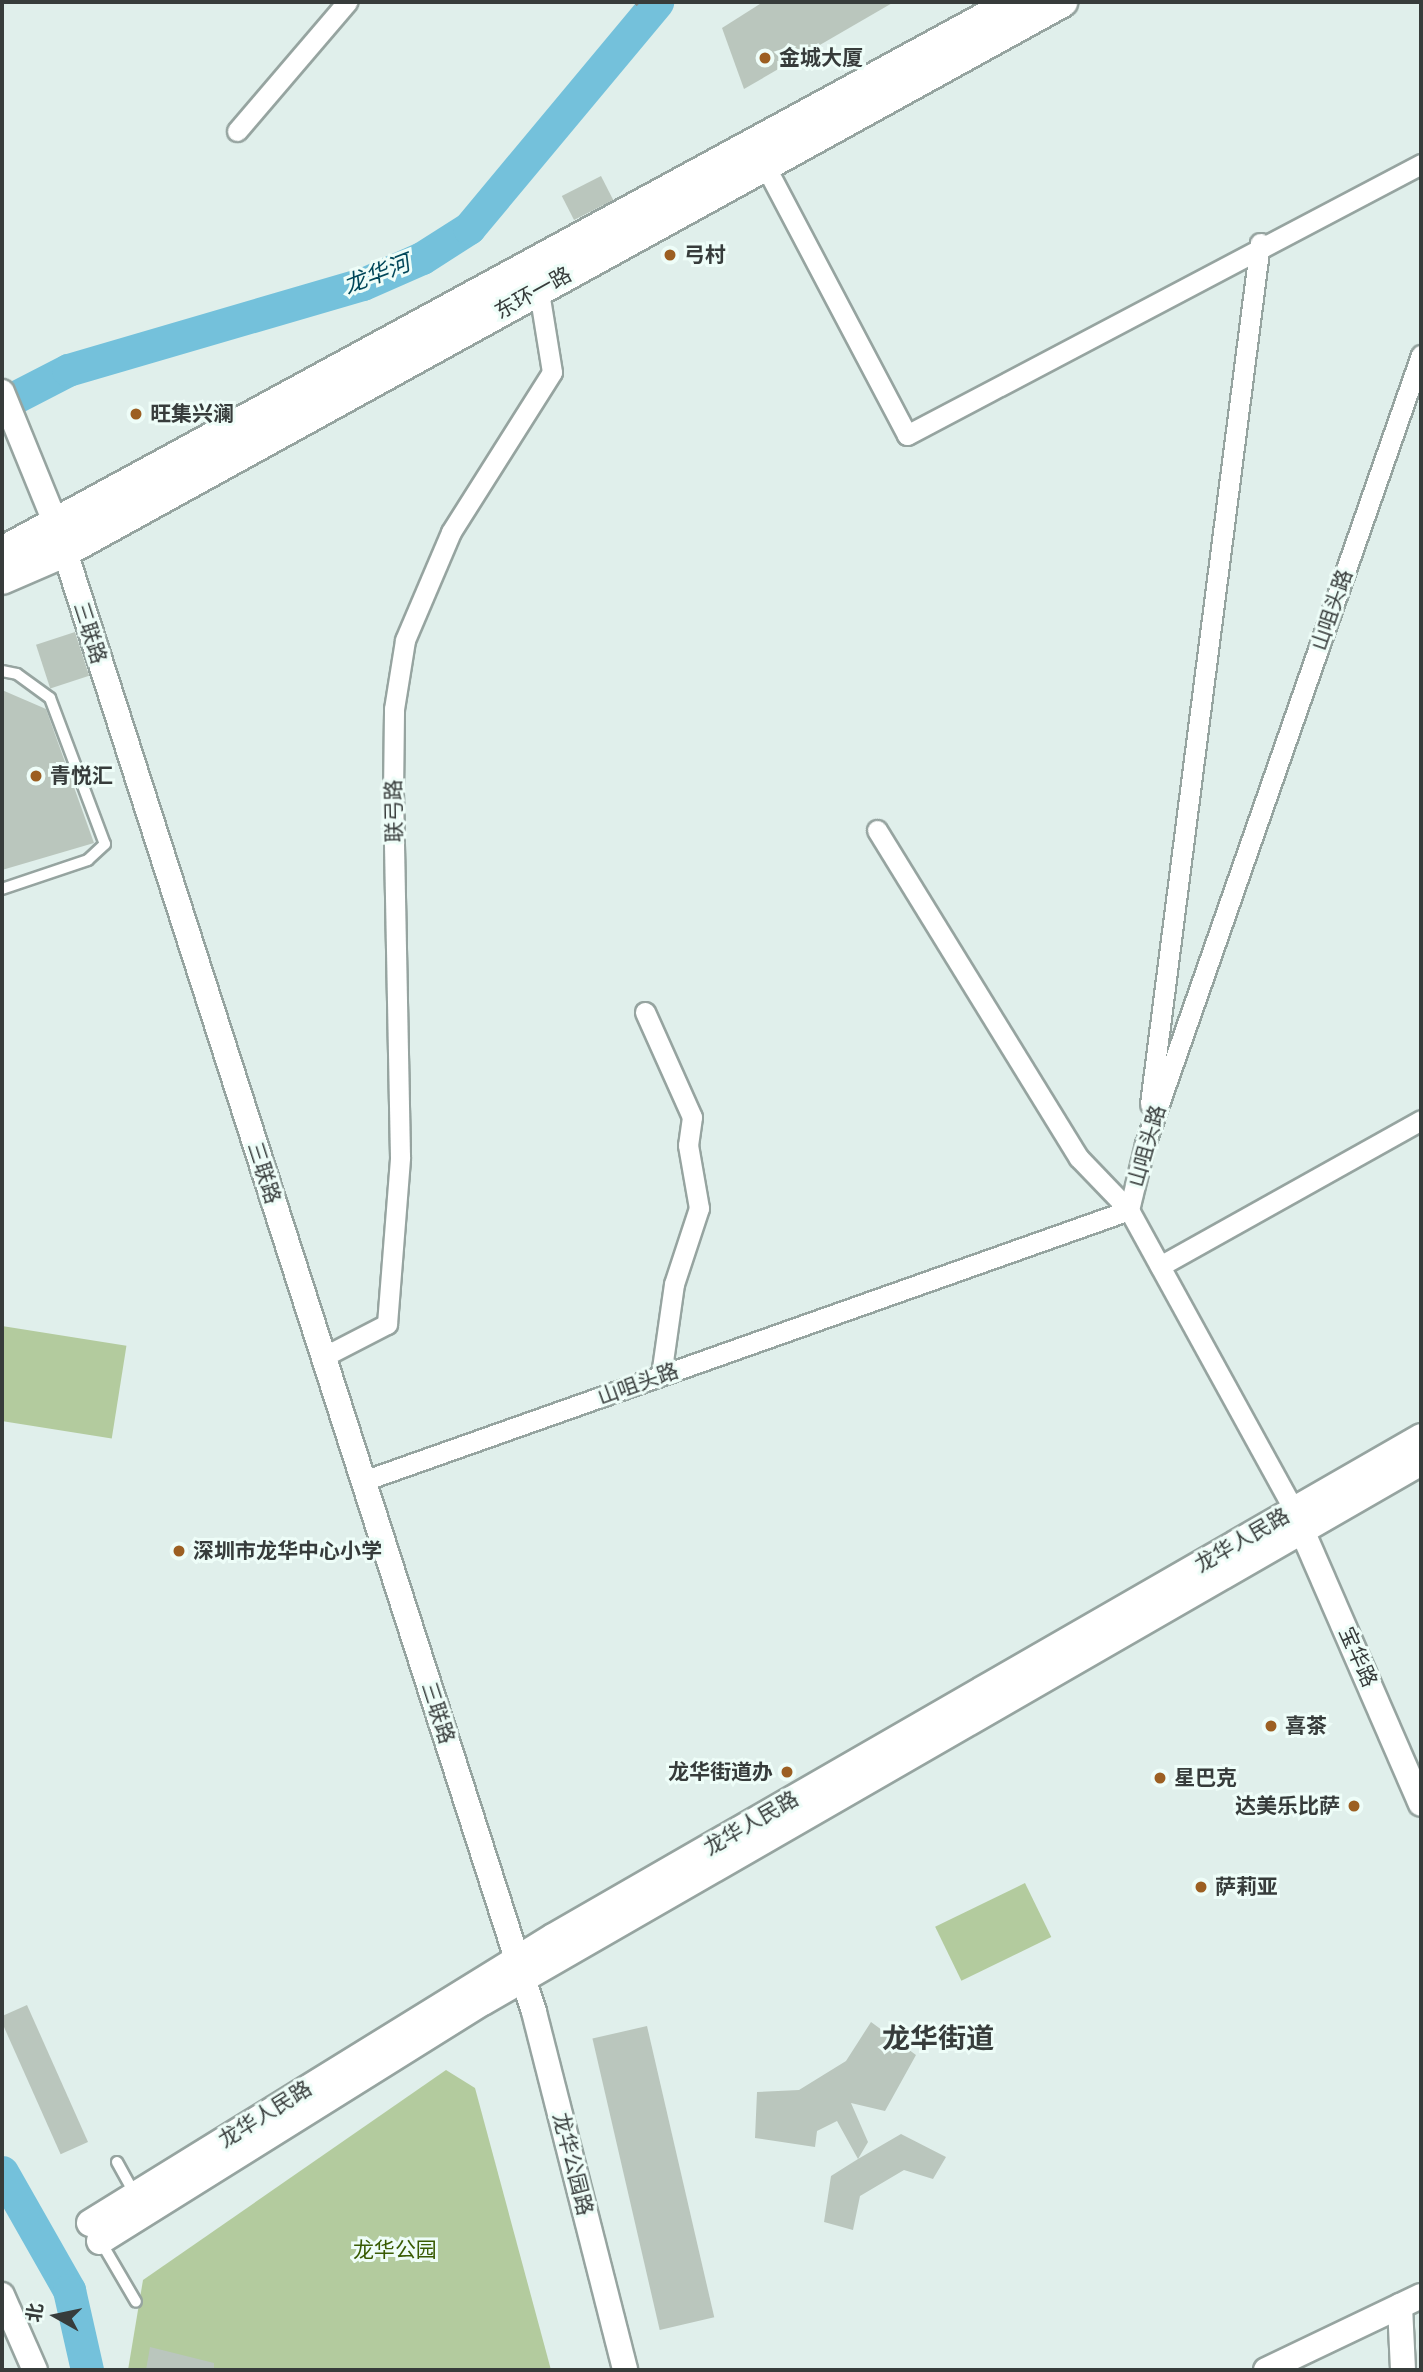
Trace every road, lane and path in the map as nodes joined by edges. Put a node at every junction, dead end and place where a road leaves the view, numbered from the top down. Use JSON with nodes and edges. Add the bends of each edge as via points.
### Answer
{"nodes":[{"id":1,"x":347,"y":2,"type":"edge"},
{"id":2,"x":1014,"y":2,"type":"edge"},
{"id":3,"x":1062,"y":2,"type":"edge"},
{"id":4,"x":237,"y":131,"type":"dead end"},
{"id":5,"x":759,"y":156,"type":"junction"},
{"id":6,"x":1421,"y":163,"type":"edge"},
{"id":7,"x":1260,"y":243,"type":"junction"},
{"id":8,"x":537,"y":278,"type":"junction"},
{"id":9,"x":1421,"y":355,"type":"edge"},
{"id":10,"x":2,"y":391,"type":"edge"},
{"id":11,"x":60,"y":540,"type":"junction"},
{"id":12,"x":2,"y":552,"type":"edge"},
{"id":13,"x":2,"y":579,"type":"edge"},
{"id":14,"x":2,"y":671,"type":"edge"},
{"id":15,"x":877,"y":830,"type":"dead end"},
{"id":16,"x":2,"y":889,"type":"edge"},
{"id":17,"x":645,"y":1012,"type":"dead end"},
{"id":18,"x":1421,"y":1120,"type":"edge"},
{"id":19,"x":1145,"y":1144,"type":"junction"},
{"id":20,"x":1129,"y":1210,"type":"junction"},
{"id":21,"x":1160,"y":1266,"type":"junction"},
{"id":22,"x":323,"y":1357,"type":"junction"},
{"id":23,"x":661,"y":1376,"type":"junction"},
{"id":24,"x":1421,"y":1437,"type":"edge"},
{"id":25,"x":1421,"y":1462,"type":"edge"},
{"id":26,"x":363,"y":1481,"type":"junction"},
{"id":27,"x":1298,"y":1520,"type":"junction"},
{"id":28,"x":1421,"y":1804,"type":"edge"},
{"id":29,"x":520,"y":1968,"type":"junction"},
{"id":30,"x":117,"y":2162,"type":"dead end"},
{"id":31,"x":141,"y":2203,"type":"junction"},
{"id":32,"x":95,"y":2232,"type":"joint"},
{"id":33,"x":2,"y":2295,"type":"edge"},
{"id":34,"x":1411,"y":2301,"type":"edge"},
{"id":35,"x":136,"y":2302,"type":"dead end"},
{"id":36,"x":34,"y":2370,"type":"edge"},
{"id":37,"x":625,"y":2370,"type":"edge"},
{"id":38,"x":1266,"y":2370,"type":"edge"},
{"id":39,"x":1403,"y":2370,"type":"edge"}],
"edges":[{"from":1,"to":4,"type":"street"},
{"from":2,"to":5,"type":"main road","name":"东环一路"},
{"from":3,"to":5,"type":"main road","name":"东环一路"},
{"from":5,"to":7,"type":"street","via":[[907,435]]},
{"from":5,"to":8,"type":"main road","name":"东环一路"},
{"from":6,"to":7,"type":"street"},
{"from":7,"to":19,"type":"street"},
{"from":8,"to":11,"type":"main road","name":"东环一路"},
{"from":8,"to":22,"type":"street","name":"联弓路","via":[[552,372],[451,532],[405,640],[394,709],[400,1157],[387,1324]]},
{"from":9,"to":19,"type":"street","name":"山咀头路"},
{"from":10,"to":11,"type":"street","name":"三联路"},
{"from":11,"to":12,"type":"main road","name":"东环一路"},
{"from":11,"to":13,"type":"main road","name":"东环一路"},
{"from":11,"to":22,"type":"street","name":"三联路"},
{"from":14,"to":16,"type":"lane","via":[[17,674],[50,698],[105,844],[88,860]]},
{"from":15,"to":20,"type":"street","via":[[1079,1158]]},
{"from":17,"to":23,"type":"street","via":[[692,1117],[688,1145],[699,1208],[674,1284]]},
{"from":18,"to":21,"type":"street"},
{"from":19,"to":20,"type":"street","name":"山咀头路"},
{"from":20,"to":21,"type":"street"},
{"from":20,"to":23,"type":"street","name":"山咀头路"},
{"from":21,"to":27,"type":"street"},
{"from":22,"to":26,"type":"street","name":"三联路"},
{"from":23,"to":26,"type":"street","name":"山咀头路"},
{"from":24,"to":27,"type":"main road","name":"龙华人民路"},
{"from":25,"to":27,"type":"main road","name":"龙华人民路"},
{"from":26,"to":29,"type":"street","name":"三联路"},
{"from":27,"to":28,"type":"street","name":"宝华路"},
{"from":27,"to":29,"type":"main road","name":"龙华人民路"},
{"from":29,"to":31,"type":"main road","name":"龙华人民路"},
{"from":29,"to":37,"type":"street","name":"龙华公园路"},
{"from":30,"to":31,"type":"lane"},
{"from":31,"to":32,"type":"main road","name":"龙华人民路"},
{"from":32,"to":35,"type":"lane"},
{"from":33,"to":36,"type":"street"},
{"from":34,"to":38,"type":"street"},
{"from":34,"to":39,"type":"street"}]}
